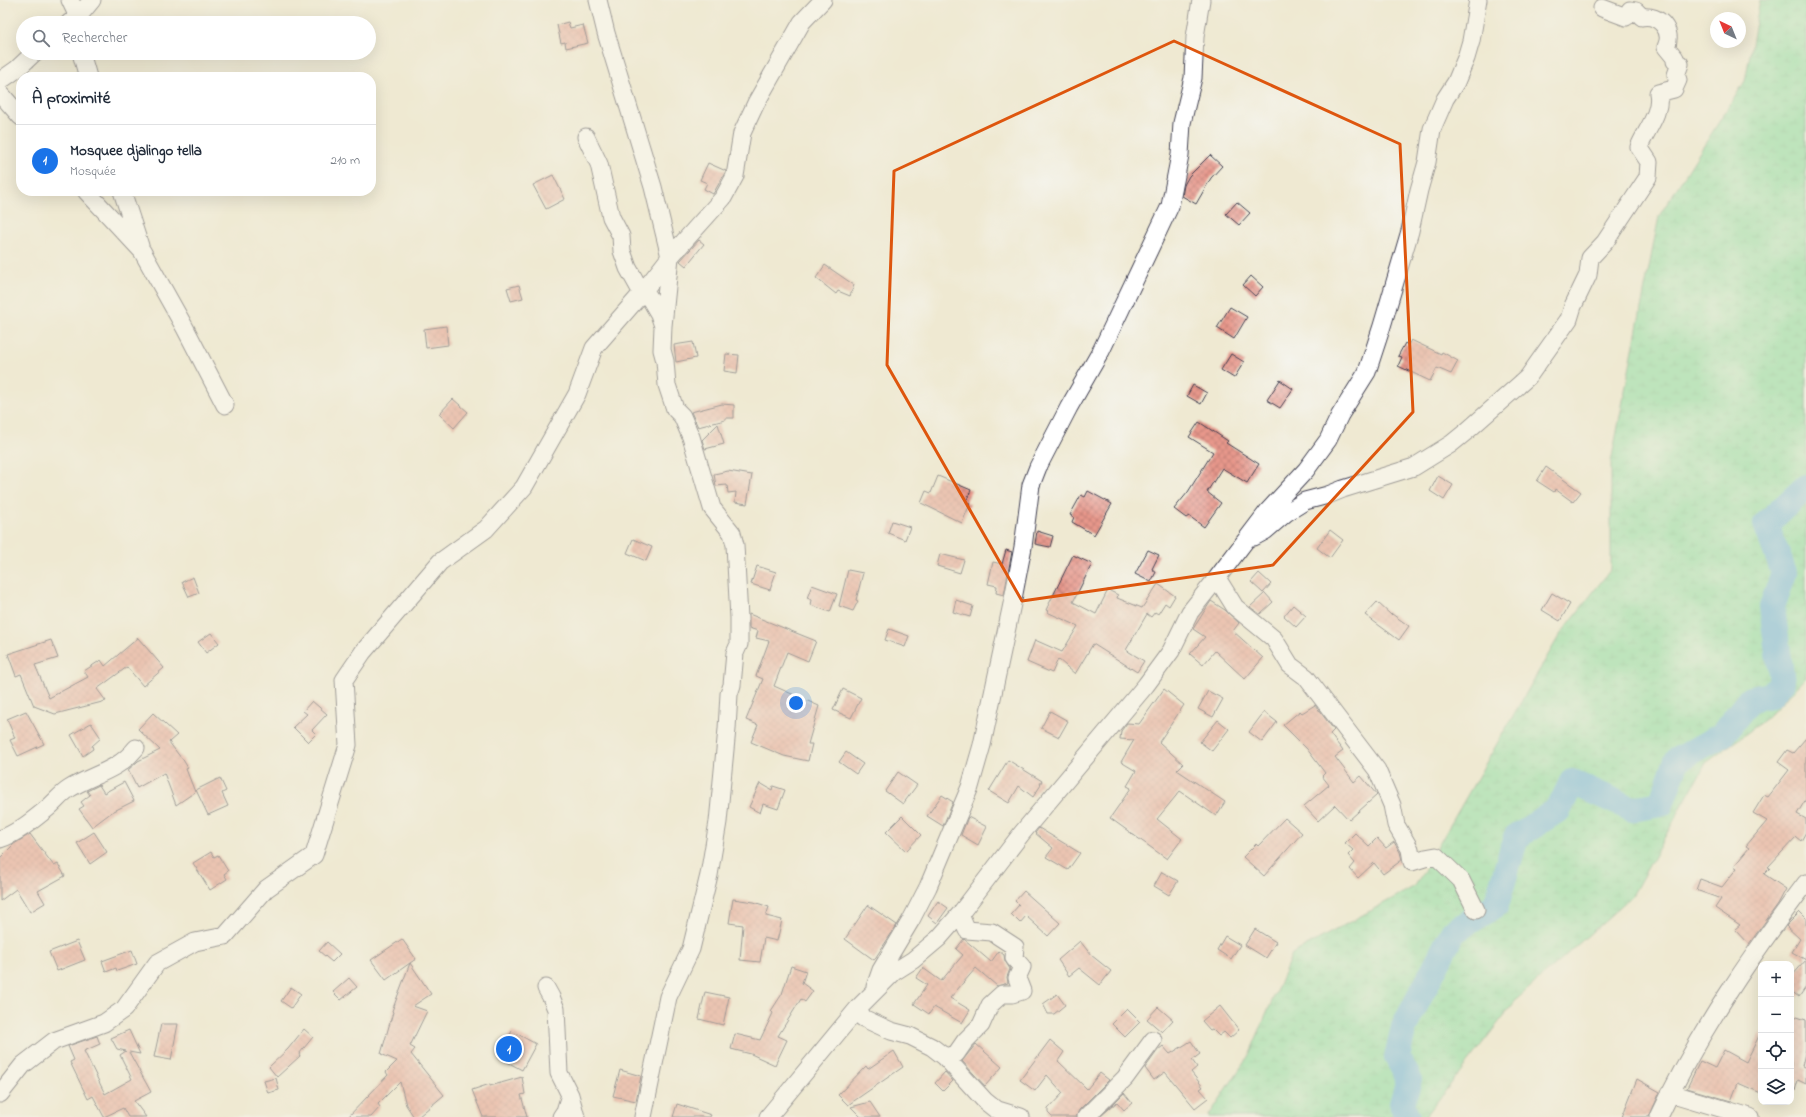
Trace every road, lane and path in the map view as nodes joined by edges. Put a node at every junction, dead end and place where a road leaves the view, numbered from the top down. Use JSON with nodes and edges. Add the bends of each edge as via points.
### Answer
{"nodes":[{"id":1,"x":70,"y":0,"type":"edge"},
{"id":2,"x":92,"y":0,"type":"edge"},
{"id":3,"x":598,"y":0,"type":"edge"},
{"id":4,"x":823,"y":0,"type":"edge"},
{"id":5,"x":1201,"y":0,"type":"edge"},
{"id":6,"x":1478,"y":0,"type":"edge"},
{"id":7,"x":1602,"y":8,"type":"dead end"},
{"id":8,"x":74,"y":16,"type":"edge"},
{"id":9,"x":79,"y":16,"type":"edge"},
{"id":10,"x":27,"y":60,"type":"edge"},
{"id":11,"x":83,"y":60,"type":"edge"},
{"id":12,"x":87,"y":72,"type":"edge"},
{"id":13,"x":0,"y":81,"type":"edge"},
{"id":14,"x":0,"y":93,"type":"edge"},
{"id":15,"x":16,"y":111,"type":"edge"},
{"id":16,"x":586,"y":137,"type":"dead end"},
{"id":17,"x":91,"y":196,"type":"edge"},
{"id":18,"x":124,"y":196,"type":"edge"},
{"id":19,"x":142,"y":251,"type":"junction"},
{"id":20,"x":670,"y":257,"type":"junction"},
{"id":21,"x":642,"y":293,"type":"junction"},
{"id":22,"x":663,"y":326,"type":"junction"},
{"id":23,"x":225,"y":405,"type":"dead end"},
{"id":24,"x":1247,"y":540,"type":"junction"},
{"id":25,"x":1217,"y":578,"type":"junction"},
{"id":26,"x":136,"y":748,"type":"dead end"},
{"id":27,"x":0,"y":839,"type":"edge"},
{"id":28,"x":1806,"y":883,"type":"edge"},
{"id":29,"x":1476,"y":910,"type":"dead end"},
{"id":30,"x":960,"y":914,"type":"junction"},
{"id":31,"x":546,"y":988,"type":"dead end"},
{"id":32,"x":873,"y":991,"type":"junction"},
{"id":33,"x":858,"y":1008,"type":"junction"},
{"id":34,"x":1153,"y":1040,"type":"dead end"},
{"id":35,"x":946,"y":1057,"type":"junction"},
{"id":36,"x":1670,"y":1093,"type":"junction"},
{"id":37,"x":0,"y":1094,"type":"edge"},
{"id":38,"x":570,"y":1095,"type":"junction"},
{"id":39,"x":561,"y":1117,"type":"edge"},
{"id":40,"x":576,"y":1117,"type":"edge"},
{"id":41,"x":643,"y":1117,"type":"edge"},
{"id":42,"x":768,"y":1117,"type":"edge"},
{"id":43,"x":1021,"y":1117,"type":"edge"},
{"id":44,"x":1086,"y":1117,"type":"edge"},
{"id":45,"x":1659,"y":1117,"type":"edge"},
{"id":46,"x":1750,"y":1117,"type":"edge"}],
"edges":[{"from":1,"to":8,"type":"street"},
{"from":2,"to":9,"type":"street"},
{"from":3,"to":20,"type":"street","via":[[653,187]]},
{"from":4,"to":20,"type":"street","via":[[802,22],[756,103],[742,133],[735,176],[723,198]]},
{"from":5,"to":32,"type":"street","via":[[1195,37],[1193,78],[1182,123],[1180,155],[1170,206],[1102,351],[1069,407],[1031,485],[1024,547],[982,745],[970,787],[928,887],[881,970]]},
{"from":6,"to":24,"type":"street","via":[[1466,58],[1432,129],[1427,162],[1410,231],[1367,372],[1340,415],[1328,440]]},
{"from":7,"to":24,"type":"street","via":[[1626,17],[1630,10],[1636,11],[1642,17],[1648,16],[1663,22],[1669,40],[1666,47],[1680,64],[1674,89],[1658,93],[1659,99],[1653,121],[1639,147],[1649,162],[1648,177],[1609,236],[1590,258],[1588,275],[1569,319],[1528,376],[1451,444],[1408,470],[1305,501],[1265,531]]},
{"from":10,"to":13,"type":"street"},
{"from":11,"to":12,"type":"street"},
{"from":14,"to":15,"type":"street"},
{"from":16,"to":21,"type":"street","via":[[599,164],[611,217],[621,236],[623,257]]},
{"from":17,"to":19,"type":"street"},
{"from":18,"to":19,"type":"street"},
{"from":19,"to":23,"type":"street"},
{"from":20,"to":21,"type":"street"},
{"from":20,"to":22,"type":"street"},
{"from":21,"to":22,"type":"street","via":[[649,297]]},
{"from":21,"to":37,"type":"street","via":[[594,348],[577,394],[524,487],[486,529],[440,562],[362,652],[344,680],[348,745],[314,855],[266,889],[225,936],[195,942],[157,963],[124,1009],[104,1023],[54,1041],[23,1065]]},
{"from":22,"to":41,"type":"street","via":[[662,350],[671,399],[675,409],[682,416],[690,437],[712,508],[732,533],[735,546],[739,644],[735,653],[729,694],[718,822],[709,875],[691,949],[668,997]]},
{"from":24,"to":25,"type":"street"},
{"from":25,"to":29,"type":"street","via":[[1234,607],[1274,639],[1290,665],[1306,677],[1377,770],[1392,806],[1396,825],[1410,849],[1412,862],[1436,856],[1460,880]]},
{"from":25,"to":30,"type":"street","via":[[1190,612],[1171,651],[1146,685],[1022,833]]},
{"from":26,"to":27,"type":"street","via":[[129,758],[119,765],[69,789],[19,829]]},
{"from":28,"to":36,"type":"street","via":[[1773,927],[1704,1030]]},
{"from":30,"to":32,"type":"street","via":[[939,938]]},
{"from":30,"to":35,"type":"street","via":[[966,930],[992,932],[1015,947],[1014,958],[1022,967],[1017,978],[1022,991],[1002,994],[990,1006],[981,1025],[956,1054]]},
{"from":31,"to":38,"type":"street","via":[[556,1009],[559,1073]]},
{"from":32,"to":33,"type":"street"},
{"from":33,"to":35,"type":"street","via":[[863,1018],[891,1031],[910,1036]]},
{"from":33,"to":42,"type":"street"},
{"from":34,"to":44,"type":"street","via":[[1125,1078]]},
{"from":35,"to":43,"type":"street","via":[[995,1109]]},
{"from":36,"to":45,"type":"street"},
{"from":36,"to":46,"type":"street"},
{"from":38,"to":39,"type":"street"},
{"from":38,"to":40,"type":"street"}]}
